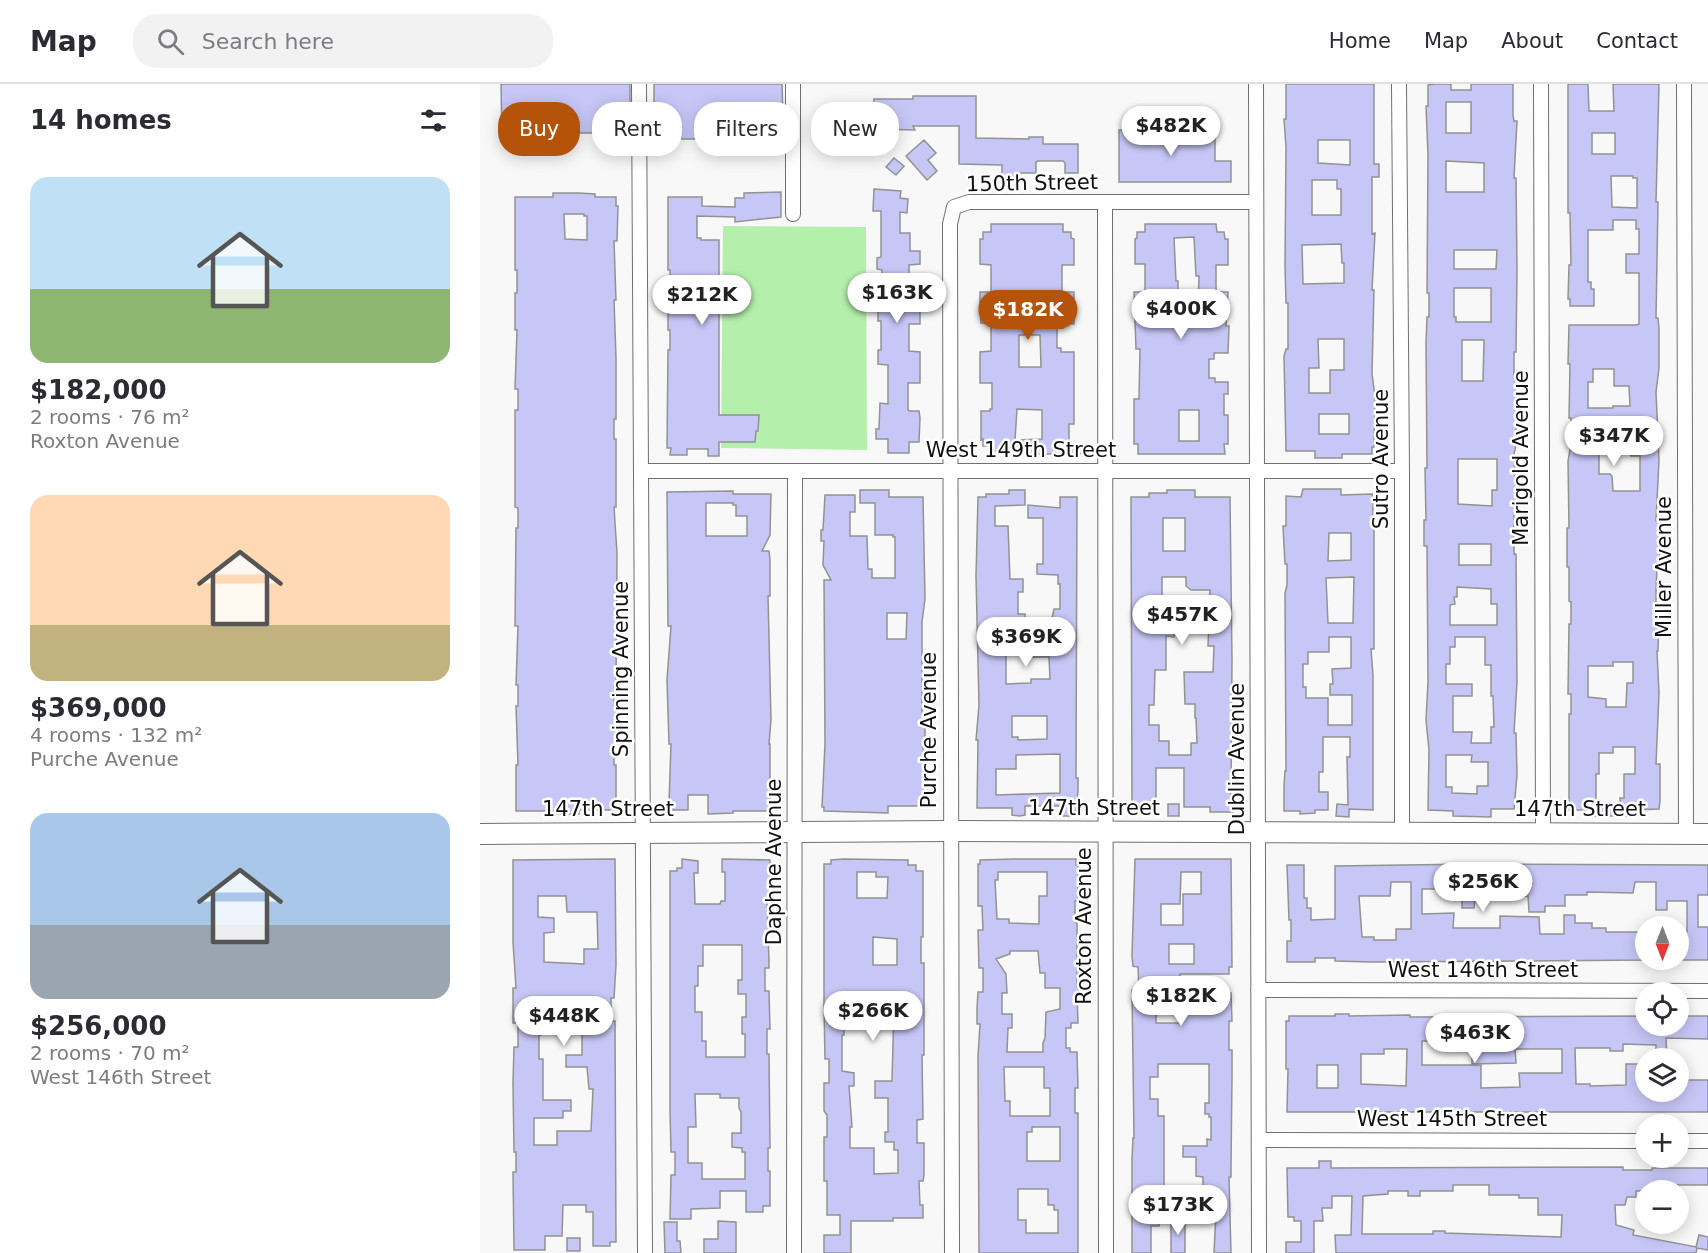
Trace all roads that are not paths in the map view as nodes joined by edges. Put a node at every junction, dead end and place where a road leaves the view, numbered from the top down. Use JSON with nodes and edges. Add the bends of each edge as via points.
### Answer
{"nodes":[{"id":1,"x":639,"y":84,"type":"edge"},
{"id":2,"x":793,"y":84,"type":"edge"},
{"id":3,"x":1256,"y":84,"type":"edge"},
{"id":4,"x":1399,"y":84,"type":"edge"},
{"id":5,"x":1541,"y":84,"type":"edge"},
{"id":6,"x":1684,"y":84,"type":"edge"},
{"id":7,"x":1256,"y":202,"type":"junction"},
{"id":8,"x":1105,"y":203,"type":"junction"},
{"id":9,"x":954,"y":207,"type":"joint"},
{"id":10,"x":793,"y":214,"type":"dead end"},
{"id":11,"x":641,"y":471,"type":"junction"},
{"id":12,"x":795,"y":471,"type":"junction"},
{"id":13,"x":949,"y":471,"type":"junction"},
{"id":14,"x":1105,"y":471,"type":"junction"},
{"id":15,"x":1257,"y":471,"type":"junction"},
{"id":16,"x":1402,"y":471,"type":"junction"},
{"id":17,"x":951,"y":831,"type":"junction"},
{"id":18,"x":643,"y":832,"type":"junction"},
{"id":19,"x":795,"y":832,"type":"junction"},
{"id":20,"x":1258,"y":832,"type":"junction"},
{"id":21,"x":1543,"y":832,"type":"junction"},
{"id":22,"x":1105,"y":833,"type":"junction"},
{"id":23,"x":1402,"y":833,"type":"junction"},
{"id":24,"x":480,"y":834,"type":"edge"},
{"id":25,"x":1686,"y":834,"type":"junction"},
{"id":26,"x":1708,"y":834,"type":"edge"},
{"id":27,"x":1258,"y":990,"type":"junction"},
{"id":28,"x":1708,"y":991,"type":"edge"},
{"id":29,"x":1259,"y":1140,"type":"junction"},
{"id":30,"x":1635,"y":1141,"type":"edge"},
{"id":31,"x":1689,"y":1141,"type":"edge"},
{"id":32,"x":1708,"y":1141,"type":"edge"},
{"id":33,"x":645,"y":1253,"type":"edge"},
{"id":34,"x":794,"y":1253,"type":"edge"},
{"id":35,"x":952,"y":1253,"type":"edge"},
{"id":36,"x":1106,"y":1253,"type":"edge"},
{"id":37,"x":1259,"y":1253,"type":"edge"}],
"edges":[{"from":1,"to":11,"type":"street","name":"Spinning Avenue"},
{"from":2,"to":10,"type":"street"},
{"from":3,"to":7,"type":"street","name":"Dublin Avenue"},
{"from":4,"to":16,"type":"street","name":"Sutro Avenue"},
{"from":5,"to":21,"type":"street","name":"Marigold Avenue"},
{"from":6,"to":25,"type":"street","name":"Miller Avenue"},
{"from":7,"to":8,"type":"street","name":"150th Street"},
{"from":7,"to":15,"type":"street","name":"Dublin Avenue"},
{"from":8,"to":9,"type":"street","name":"150th Street","via":[[969,202]]},
{"from":8,"to":14,"type":"street","name":"Roxton Avenue"},
{"from":9,"to":13,"type":"street","name":"Purche Avenue","via":[[950,224]]},
{"from":11,"to":12,"type":"street","name":"West 149th Street"},
{"from":11,"to":18,"type":"street","name":"Spinning Avenue"},
{"from":12,"to":13,"type":"street","name":"West 149th Street"},
{"from":12,"to":19,"type":"street","name":"Daphne Avenue"},
{"from":13,"to":14,"type":"street","name":"West 149th Street"},
{"from":13,"to":17,"type":"street","name":"Purche Avenue"},
{"from":14,"to":15,"type":"street","name":"West 149th Street"},
{"from":14,"to":22,"type":"street","name":"Roxton Avenue"},
{"from":15,"to":16,"type":"street","name":"West 149th Street"},
{"from":15,"to":20,"type":"street","name":"Dublin Avenue"},
{"from":16,"to":23,"type":"street","name":"Sutro Avenue"},
{"from":17,"to":19,"type":"street","name":"147th Street"},
{"from":17,"to":22,"type":"street","name":"147th Street"},
{"from":17,"to":35,"type":"street","name":"Purche Avenue"},
{"from":18,"to":19,"type":"street","name":"147th Street"},
{"from":18,"to":24,"type":"street","name":"147th Street"},
{"from":18,"to":33,"type":"street","name":"Spinning Avenue"},
{"from":19,"to":34,"type":"street","name":"Daphne Avenue"},
{"from":20,"to":22,"type":"street","name":"147th Street"},
{"from":20,"to":23,"type":"street","name":"147th Street"},
{"from":20,"to":27,"type":"street","name":"Dublin Avenue"},
{"from":21,"to":23,"type":"street","name":"147th Street"},
{"from":21,"to":25,"type":"street","name":"147th Street"},
{"from":22,"to":36,"type":"street","name":"Roxton Avenue"},
{"from":25,"to":26,"type":"street","name":"147th Street"},
{"from":27,"to":28,"type":"street","name":"West 146th Street"},
{"from":27,"to":29,"type":"street","name":"Dublin Avenue"},
{"from":29,"to":30,"type":"street","name":"West 145th Street"},
{"from":29,"to":37,"type":"street","name":"Dublin Avenue"},
{"from":31,"to":32,"type":"street"}]}
